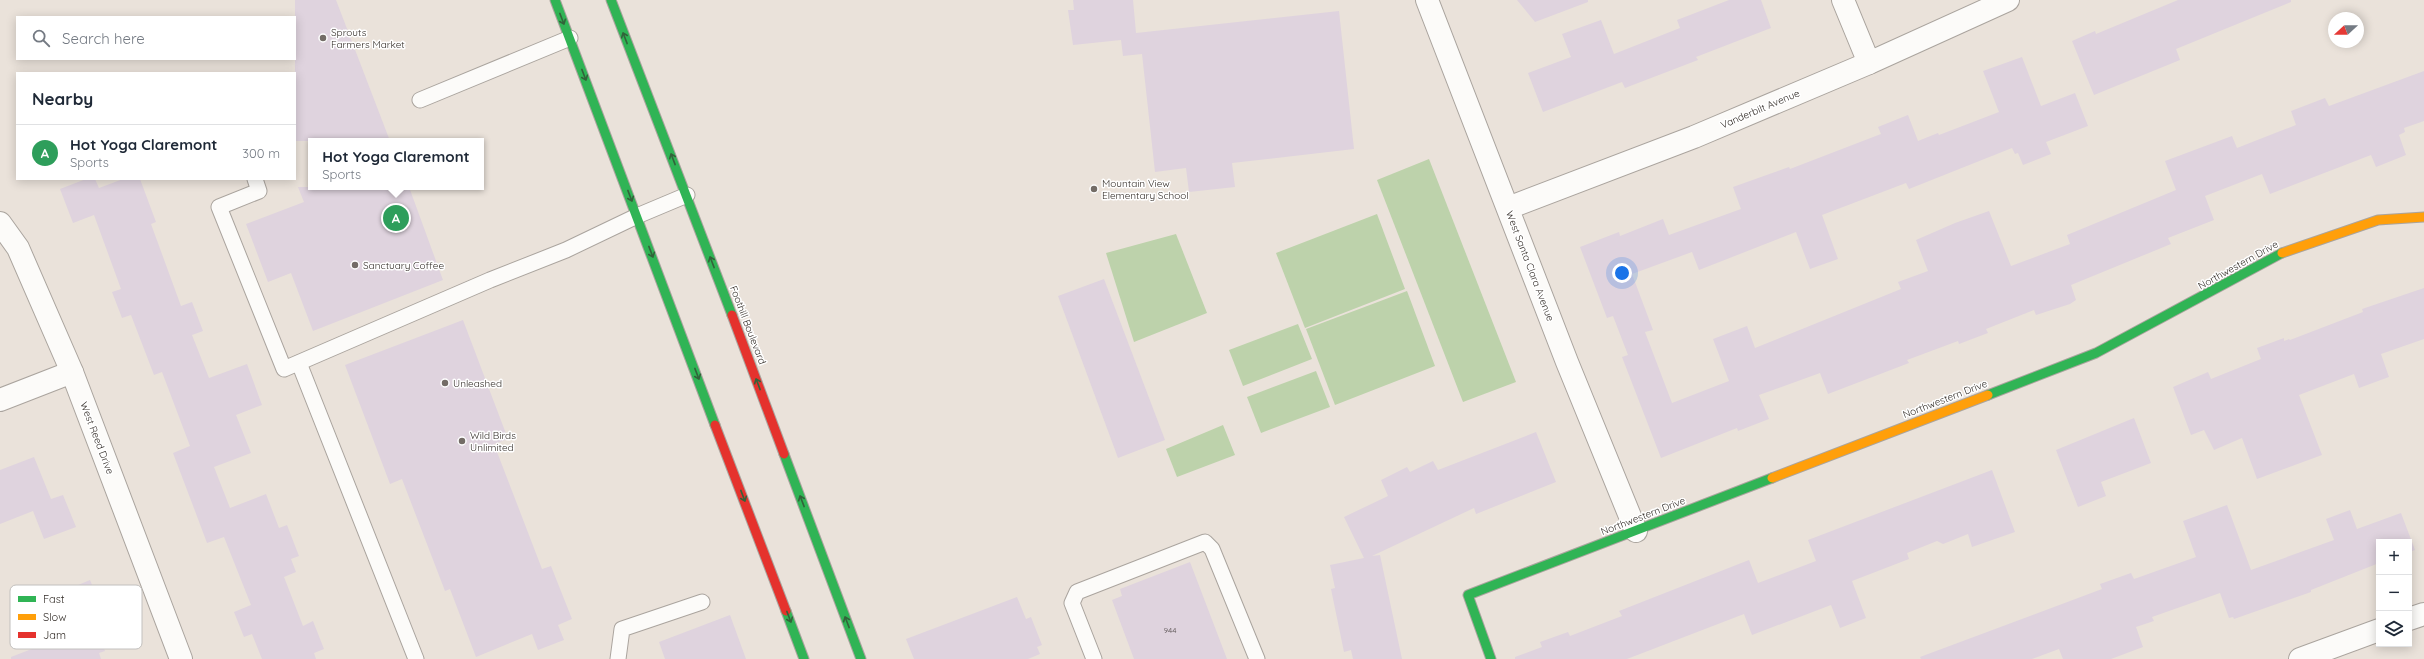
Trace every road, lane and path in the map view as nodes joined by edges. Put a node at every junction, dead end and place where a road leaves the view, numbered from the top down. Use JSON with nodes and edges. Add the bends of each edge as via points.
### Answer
{"nodes":[{"id":1,"x":555,"y":0,"type":"edge"},
{"id":2,"x":611,"y":0,"type":"edge"},
{"id":3,"x":1427,"y":0,"type":"edge"},
{"id":4,"x":1843,"y":0,"type":"edge"},
{"id":5,"x":2008,"y":0,"type":"edge"},
{"id":6,"x":570,"y":38,"type":"junction"},
{"id":7,"x":1869,"y":63,"type":"junction"},
{"id":8,"x":420,"y":100,"type":"dead end"},
{"id":9,"x":254,"y":180,"type":"edge"},
{"id":10,"x":687,"y":195,"type":"junction"},
{"id":11,"x":1508,"y":208,"type":"junction"},
{"id":12,"x":637,"y":216,"type":"junction"},
{"id":13,"x":2424,"y":217,"type":"edge"},
{"id":14,"x":0,"y":223,"type":"edge"},
{"id":15,"x":299,"y":363,"type":"junction"},
{"id":16,"x":72,"y":372,"type":"junction"},
{"id":17,"x":0,"y":400,"type":"edge"},
{"id":18,"x":1636,"y":531,"type":"junction"},
{"id":19,"x":702,"y":602,"type":"dead end"},
{"id":20,"x":2424,"y":614,"type":"edge"},
{"id":21,"x":2412,"y":618,"type":"edge"},
{"id":22,"x":2376,"y":631,"type":"edge"},
{"id":23,"x":180,"y":659,"type":"edge"},
{"id":24,"x":416,"y":659,"type":"edge"},
{"id":25,"x":618,"y":659,"type":"edge"},
{"id":26,"x":804,"y":659,"type":"edge"},
{"id":27,"x":861,"y":659,"type":"edge"},
{"id":28,"x":1094,"y":659,"type":"edge"},
{"id":29,"x":1257,"y":659,"type":"edge"},
{"id":30,"x":1491,"y":659,"type":"edge"},
{"id":31,"x":2300,"y":659,"type":"edge"}],
"edges":[{"from":1,"to":6,"type":"main road","one_way":true},
{"from":10,"to":2,"type":"main road","name":"Foothill Boulevard","one_way":true},
{"from":3,"to":11,"type":"street","name":"West Santa Clara Avenue"},
{"from":4,"to":7,"type":"street"},
{"from":5,"to":7,"type":"street","name":"Vanderbilt Avenue"},
{"from":6,"to":8,"type":"lane"},
{"from":6,"to":12,"type":"main road","one_way":true},
{"from":7,"to":11,"type":"street","name":"Vanderbilt Avenue","via":[[1694,137]]},
{"from":9,"to":15,"type":"lane","via":[[259,191],[219,207],[284,370]]},
{"from":10,"to":12,"type":"lane"},
{"from":27,"to":10,"type":"main road","name":"Foothill Boulevard","one_way":true},
{"from":11,"to":18,"type":"street","name":"West Santa Clara Avenue"},
{"from":12,"to":15,"type":"lane","via":[[566,250]]},
{"from":12,"to":26,"type":"main road","one_way":true},
{"from":13,"to":18,"type":"main road","name":"Northwestern Drive","via":[[2378,220],[2277,255],[2174,313],[2096,352]]},
{"from":14,"to":16,"type":"street","name":"West Reed Drive","via":[[18,248]]},
{"from":15,"to":24,"type":"lane"},
{"from":16,"to":17,"type":"street"},
{"from":16,"to":23,"type":"street","name":"West Reed Drive"},
{"from":18,"to":30,"type":"main road","name":"Northwestern Drive","via":[[1468,595]]},
{"from":19,"to":25,"type":"lane","via":[[622,630]]},
{"from":20,"to":21,"type":"street"},
{"from":22,"to":31,"type":"street"},
{"from":28,"to":29,"type":"lane","via":[[1072,603],[1077,592],[1205,542],[1212,549]]}]}
